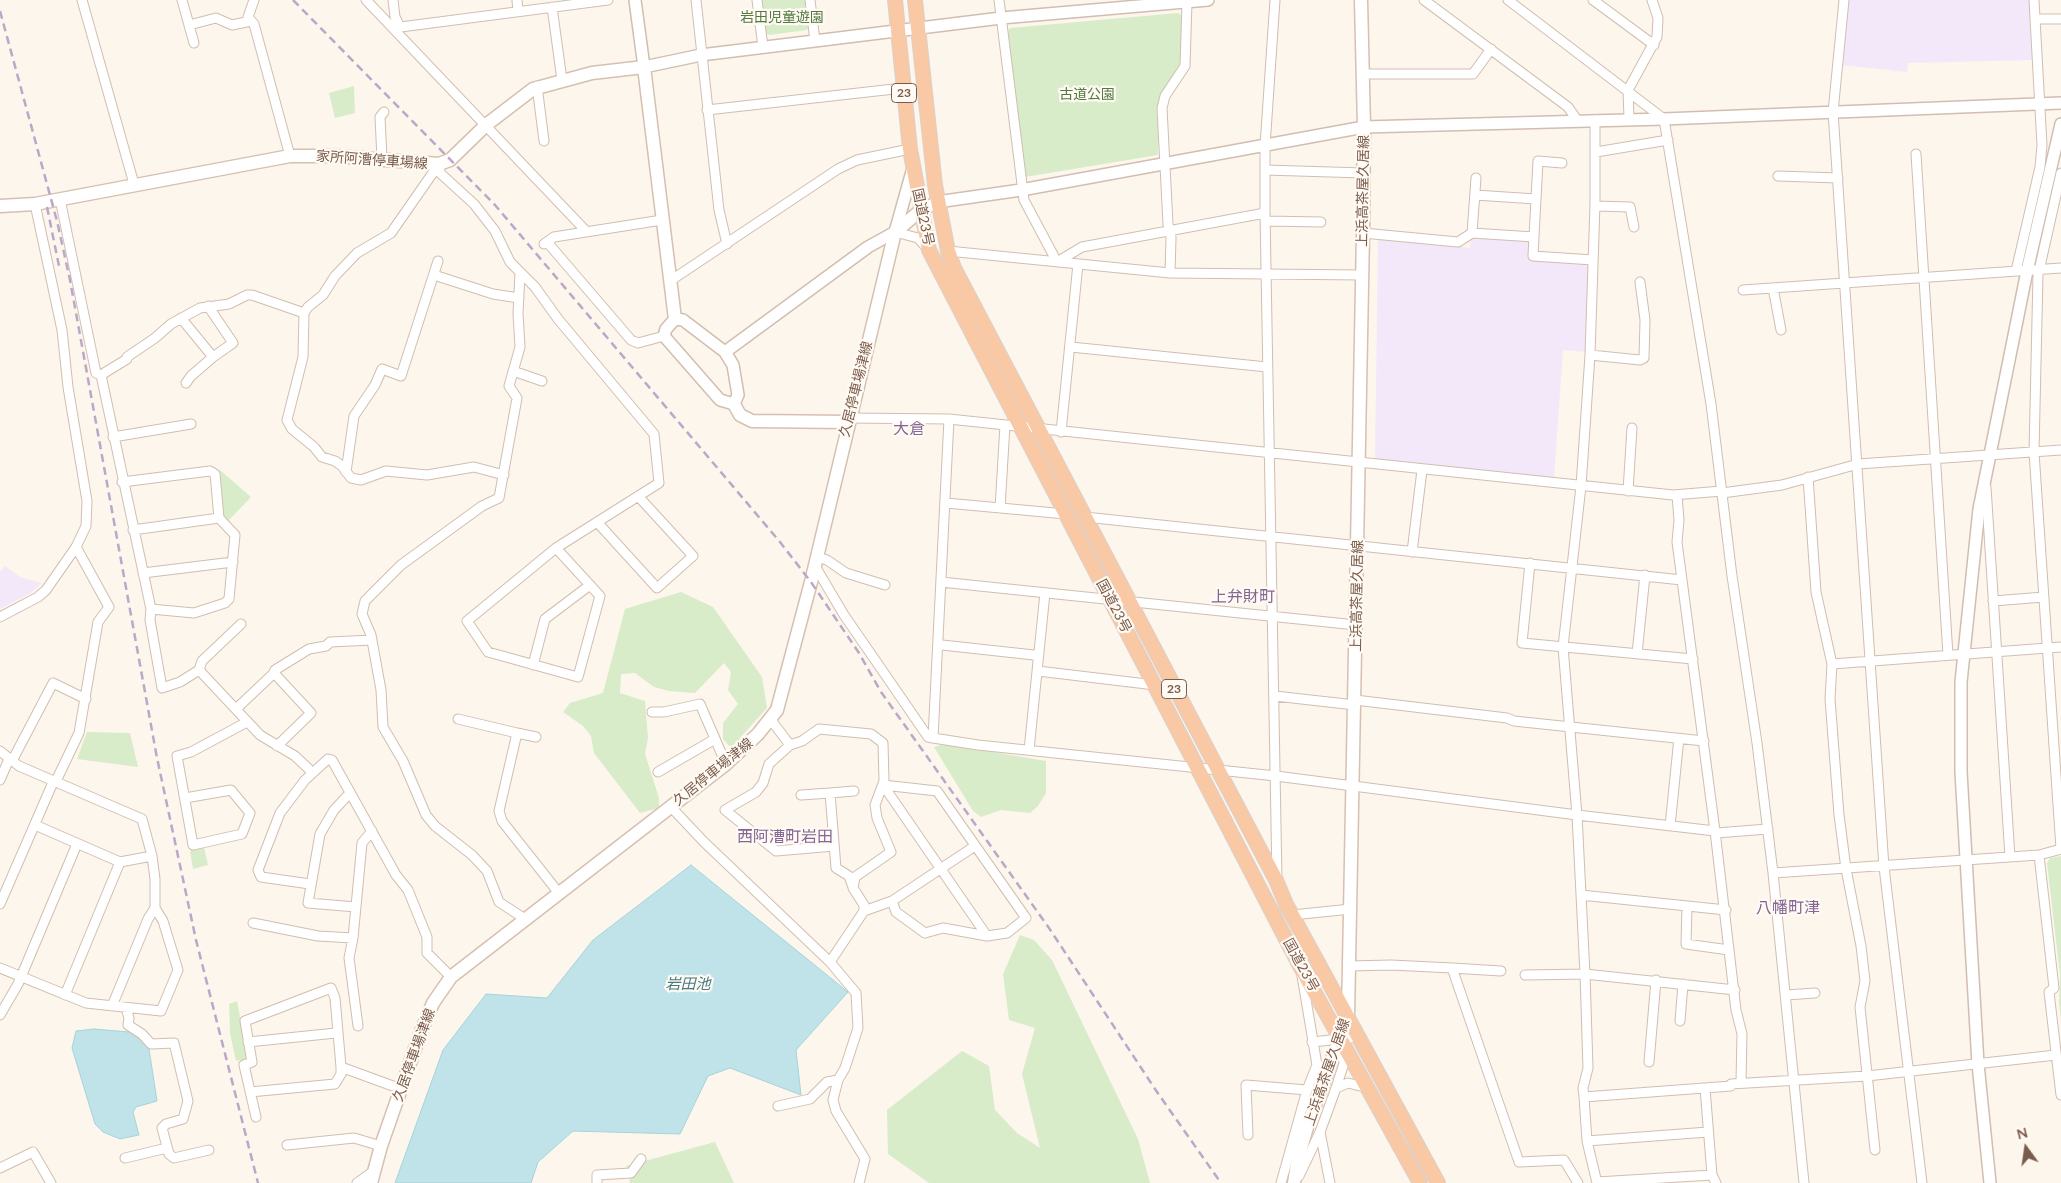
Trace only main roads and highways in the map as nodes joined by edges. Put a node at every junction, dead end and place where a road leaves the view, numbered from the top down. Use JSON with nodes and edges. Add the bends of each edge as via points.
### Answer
{"nodes":[{"id":1,"x":895,"y":0,"type":"edge"},
{"id":2,"x":915,"y":0,"type":"edge"},
{"id":3,"x":1361,"y":0,"type":"edge"},
{"id":4,"x":0,"y":206,"type":"edge"},
{"id":5,"x":920,"y":211,"type":"junction"},
{"id":6,"x":675,"y":319,"type":"road end"},
{"id":7,"x":734,"y":404,"type":"road end"},
{"id":8,"x":849,"y":420,"type":"junction"},
{"id":9,"x":1348,"y":1016,"type":"junction"},
{"id":10,"x":1341,"y":1038,"type":"junction"},
{"id":11,"x":372,"y":1177,"type":"edge"},
{"id":12,"x":1295,"y":1183,"type":"edge"},
{"id":13,"x":1420,"y":1183,"type":"edge"},
{"id":14,"x":1438,"y":1183,"type":"edge"}],
"edges":[{"from":1,"to":5,"type":"highway","name":"国道23号","number":"23","via":[[910,149]]},
{"from":2,"to":9,"type":"highway","name":"国道23号","number":"23","via":[[937,202],[954,268]]},
{"from":3,"to":9,"type":"main road","name":"上浜高茶屋久居線","via":[[1364,173]]},
{"from":4,"to":6,"type":"main road","name":"家所阿漕停車場線","via":[[35,204],[290,156],[439,164],[450,160],[486,125],[537,86],[592,73],[644,67]]},
{"from":5,"to":8,"type":"main road","name":"久居停車場津線","via":[[895,232]]},
{"from":5,"to":10,"type":"highway","name":"国道23号","number":"23","via":[[929,250],[1300,966]]},
{"from":7,"to":8,"type":"main road","via":[[740,415],[752,421]]},
{"from":8,"to":11,"type":"main road","name":"久居停車場津線","via":[[782,699],[771,720],[726,764],[451,977],[433,1003]]},
{"from":9,"to":10,"type":"main road","name":"上浜高茶屋久居線"},
{"from":9,"to":14,"type":"highway","name":"国道23号","number":"23"},
{"from":10,"to":12,"type":"main road","name":"上浜高茶屋久居線","via":[[1308,1124]]},
{"from":10,"to":13,"type":"highway","name":"国道23号","number":"23"}]}
